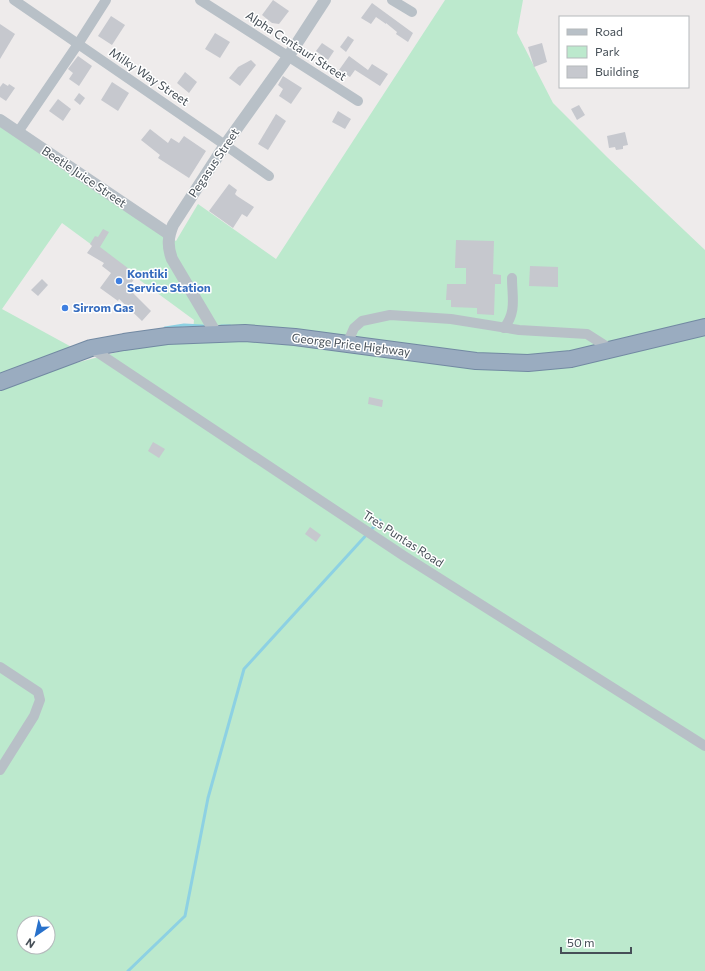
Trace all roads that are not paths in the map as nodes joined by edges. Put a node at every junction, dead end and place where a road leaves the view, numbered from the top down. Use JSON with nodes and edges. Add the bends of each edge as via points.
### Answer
{"nodes":[{"id":1,"x":14,"y":0,"type":"edge"},
{"id":2,"x":106,"y":0,"type":"edge"},
{"id":3,"x":200,"y":0,"type":"edge"},
{"id":4,"x":325,"y":0,"type":"edge"},
{"id":5,"x":392,"y":0,"type":"edge"},
{"id":6,"x":412,"y":12,"type":"dead end"},
{"id":7,"x":78,"y":44,"type":"junction"},
{"id":8,"x":288,"y":57,"type":"junction"},
{"id":9,"x":358,"y":101,"type":"dead end"},
{"id":10,"x":0,"y":120,"type":"edge"},
{"id":11,"x":18,"y":132,"type":"junction"},
{"id":12,"x":226,"y":145,"type":"junction"},
{"id":13,"x":269,"y":176,"type":"dead end"},
{"id":14,"x":169,"y":234,"type":"junction"},
{"id":15,"x":512,"y":278,"type":"dead end"},
{"id":16,"x":705,"y":327,"type":"edge"},
{"id":17,"x":504,"y":328,"type":"junction"},
{"id":18,"x":217,"y":335,"type":"junction"},
{"id":19,"x":347,"y":344,"type":"junction"},
{"id":20,"x":91,"y":348,"type":"junction"},
{"id":21,"x":612,"y":350,"type":"junction"},
{"id":22,"x":0,"y":382,"type":"edge"},
{"id":23,"x":0,"y":667,"type":"edge"},
{"id":24,"x":705,"y":746,"type":"edge"},
{"id":25,"x":0,"y":770,"type":"edge"}],
"edges":[{"from":1,"to":7,"type":"street","name":"Milky Way Street"},
{"from":2,"to":7,"type":"street"},
{"from":3,"to":8,"type":"street","name":"Alpha Centauri Street"},
{"from":4,"to":8,"type":"street","name":"Pegasus Street"},
{"from":5,"to":6,"type":"street"},
{"from":7,"to":11,"type":"street"},
{"from":7,"to":12,"type":"street","name":"Milky Way Street"},
{"from":8,"to":9,"type":"street","name":"Alpha Centauri Street"},
{"from":8,"to":12,"type":"street","name":"Pegasus Street"},
{"from":10,"to":11,"type":"street","name":"Beetle Juice Street"},
{"from":11,"to":14,"type":"street","name":"Beetle Juice Street"},
{"from":12,"to":13,"type":"street","name":"Milky Way Street"},
{"from":12,"to":14,"type":"street","name":"Pegasus Street"},
{"from":14,"to":18,"type":"street","via":[[172,259]]},
{"from":15,"to":17,"type":"street","via":[[513,310]]},
{"from":16,"to":21,"type":"highway","name":"George Price Highway"},
{"from":17,"to":19,"type":"street","via":[[451,319],[390,315],[362,321],[354,328]]},
{"from":17,"to":21,"type":"street","via":[[587,334]]},
{"from":18,"to":19,"type":"highway","name":"George Price Highway","via":[[245,333]]},
{"from":18,"to":20,"type":"highway","name":"George Price Highway","via":[[167,336]]},
{"from":19,"to":21,"type":"highway","name":"George Price Highway","via":[[476,361],[528,363],[571,359]]},
{"from":20,"to":22,"type":"highway","name":"George Price Highway"},
{"from":20,"to":24,"type":"street","name":"Tres Puntas Road","via":[[404,556]]},
{"from":23,"to":25,"type":"street","via":[[38,692],[40,700],[34,716]]}]}
